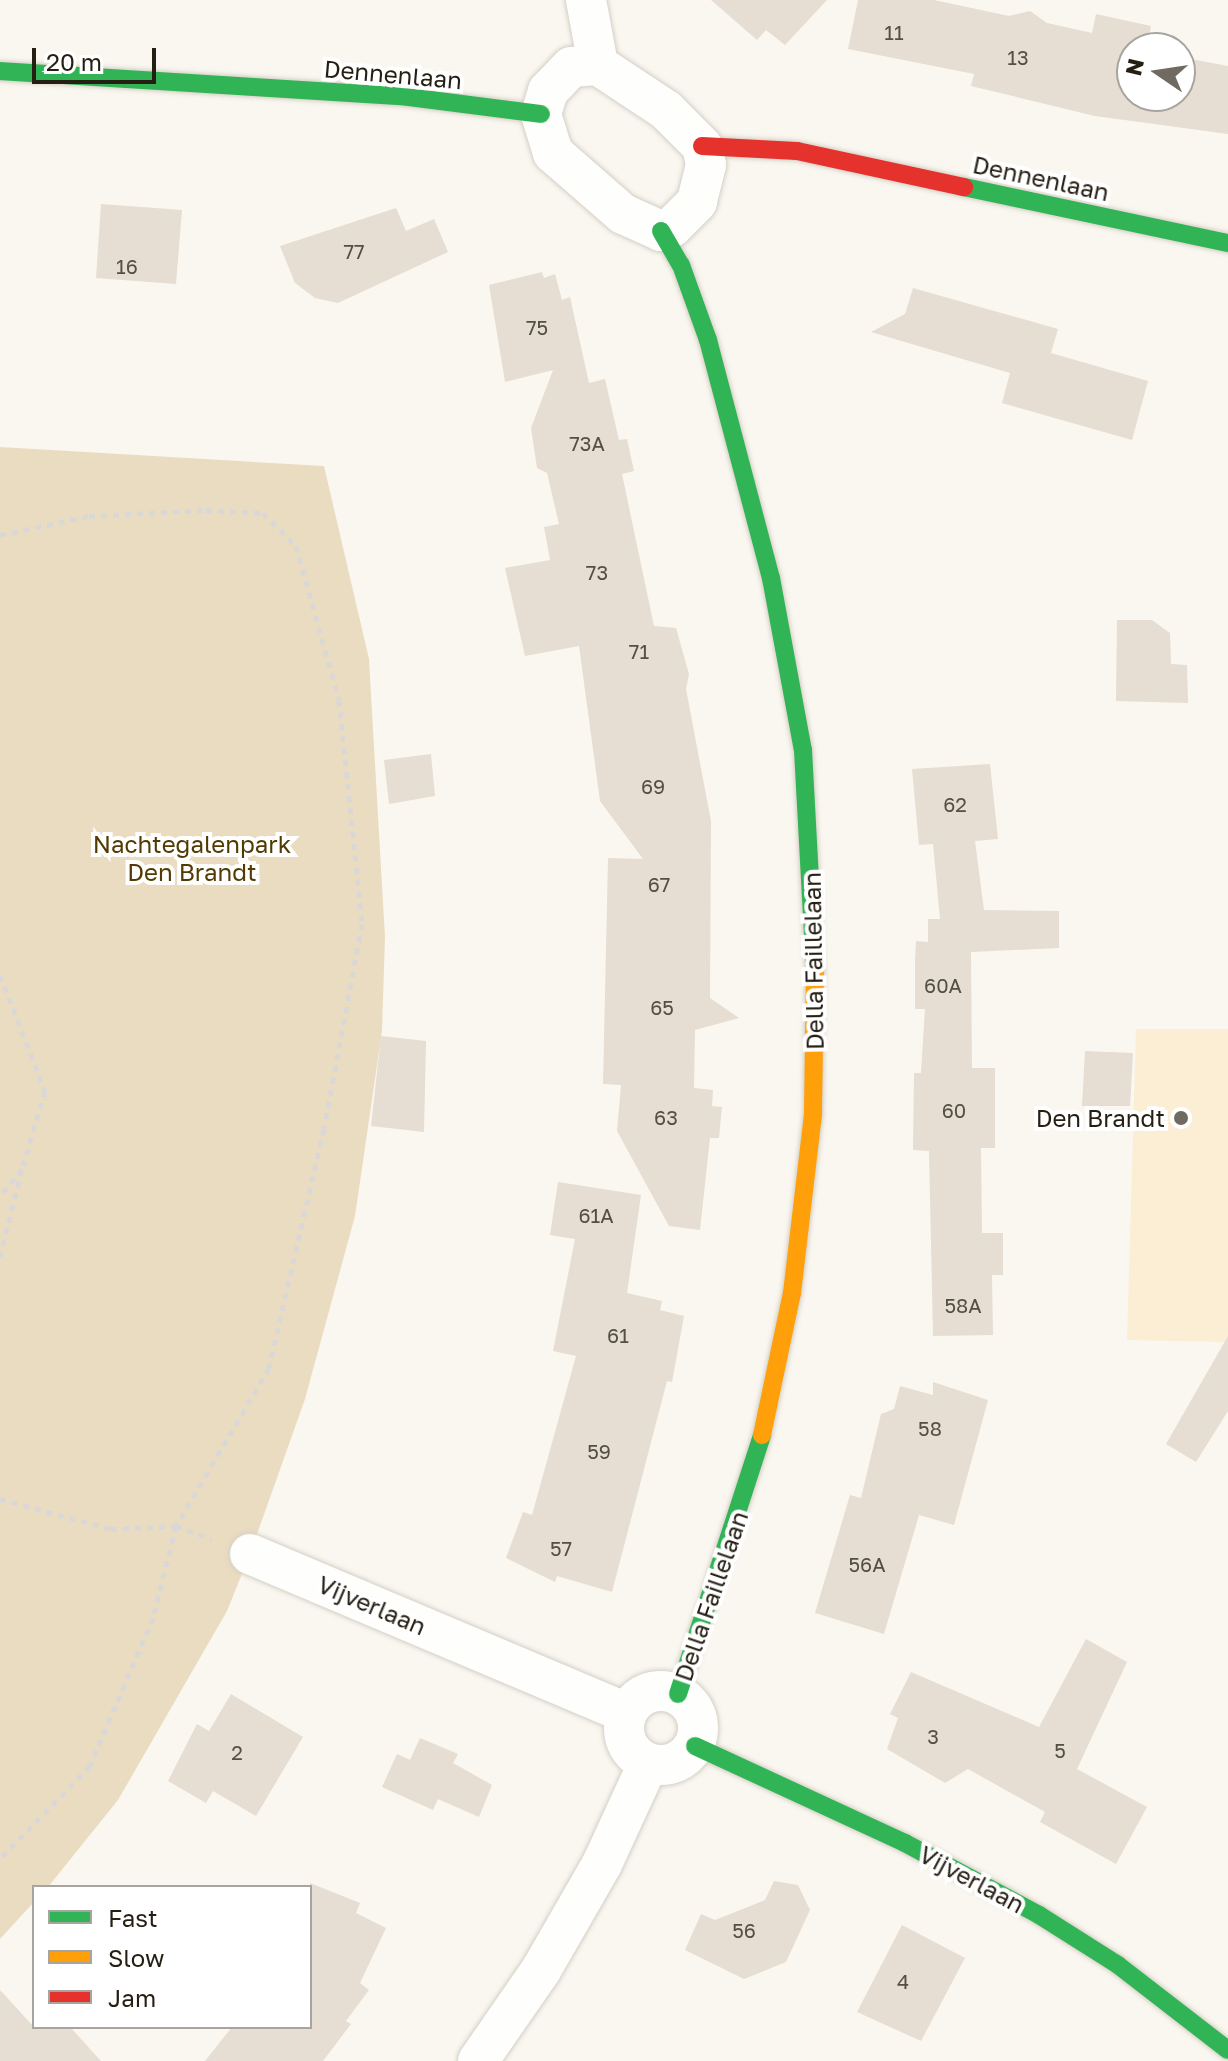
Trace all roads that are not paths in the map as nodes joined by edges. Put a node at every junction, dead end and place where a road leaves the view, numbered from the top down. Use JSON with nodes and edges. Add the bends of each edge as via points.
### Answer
{"nodes":[{"id":1,"x":586,"y":0,"type":"edge"},
{"id":2,"x":598,"y":65,"type":"junction"},
{"id":3,"x":0,"y":71,"type":"edge"},
{"id":4,"x":541,"y":114,"type":"junction"},
{"id":5,"x":702,"y":146,"type":"junction"},
{"id":6,"x":661,"y":231,"type":"junction"},
{"id":7,"x":1228,"y":243,"type":"edge"},
{"id":8,"x":250,"y":1554,"type":"road end"},
{"id":9,"x":678,"y":1694,"type":"junction"},
{"id":10,"x":626,"y":1713,"type":"junction"},
{"id":11,"x":695,"y":1746,"type":"junction"},
{"id":12,"x":648,"y":1764,"type":"junction"},
{"id":13,"x":1228,"y":2050,"type":"edge"},
{"id":14,"x":478,"y":2061,"type":"edge"}],
"edges":[{"from":1,"to":2,"type":"street"},
{"from":2,"to":4,"type":"street","via":[[561,75]]},
{"from":2,"to":5,"type":"street","via":[[666,110]]},
{"from":3,"to":4,"type":"street","name":"Dennenlaan","via":[[408,97]]},
{"from":4,"to":6,"type":"street","via":[[561,162],[606,203]]},
{"from":5,"to":6,"type":"street","via":[[706,165],[697,202]]},
{"from":5,"to":7,"type":"street","name":"Dennenlaan","via":[[797,151]]},
{"from":6,"to":9,"type":"street","name":"Della Faillelaan","via":[[681,265],[708,340],[771,578],[803,750],[817,1006],[813,1113],[792,1293],[757,1457]]},
{"from":8,"to":10,"type":"street","name":"Vijverlaan"},
{"from":9,"to":10,"type":"street","via":[[658,1691],[639,1697]]},
{"from":9,"to":11,"type":"street","via":[[697,1716]]},
{"from":10,"to":12,"type":"street","via":[[624,1733],[631,1752]]},
{"from":11,"to":12,"type":"street","via":[[666,1766]]},
{"from":11,"to":13,"type":"street","name":"Vijverlaan","via":[[905,1843],[1039,1915],[1118,1965]]},
{"from":12,"to":14,"type":"street","via":[[602,1864],[549,1957]]}]}
